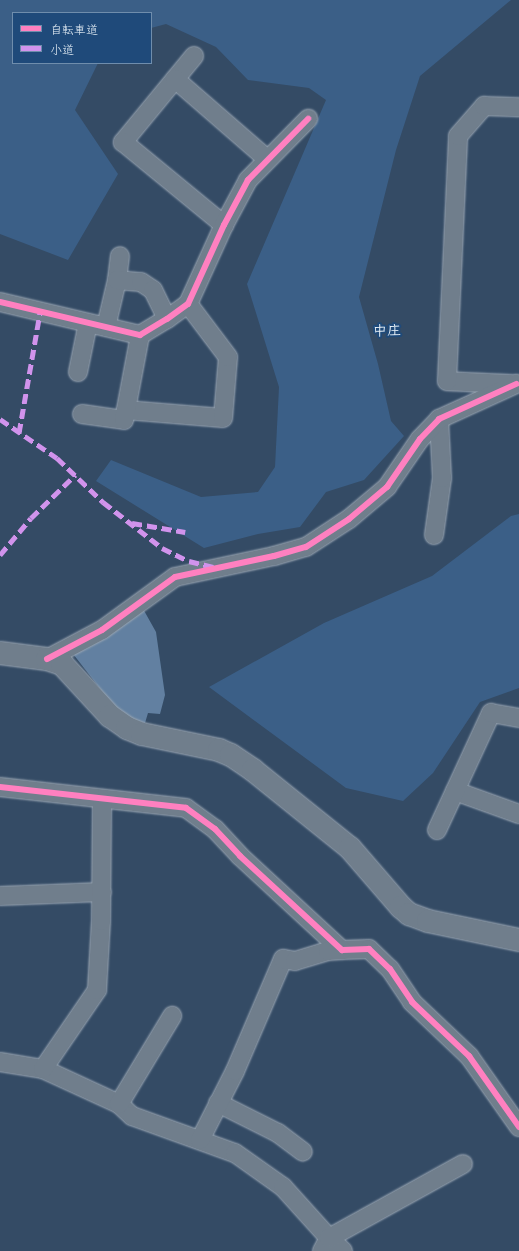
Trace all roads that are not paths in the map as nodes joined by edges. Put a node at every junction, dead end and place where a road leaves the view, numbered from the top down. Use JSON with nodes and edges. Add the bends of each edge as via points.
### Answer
{"nodes":[{"id":1,"x":194,"y":56,"type":"dead end"},
{"id":2,"x":175,"y":79,"type":"junction"},
{"id":3,"x":519,"y":107,"type":"edge"},
{"id":4,"x":308,"y":119,"type":"dead end"},
{"id":5,"x":267,"y":159,"type":"junction"},
{"id":6,"x":224,"y":225,"type":"junction"},
{"id":7,"x":120,"y":256,"type":"dead end"},
{"id":8,"x":117,"y":280,"type":"junction"},
{"id":9,"x":0,"y":302,"type":"edge"},
{"id":10,"x":188,"y":304,"type":"junction"},
{"id":11,"x":167,"y":319,"type":"junction"},
{"id":12,"x":88,"y":323,"type":"junction"},
{"id":13,"x":106,"y":327,"type":"junction"},
{"id":14,"x":140,"y":335,"type":"junction"},
{"id":15,"x":78,"y":372,"type":"dead end"},
{"id":16,"x":518,"y":384,"type":"edge"},
{"id":17,"x":126,"y":410,"type":"junction"},
{"id":18,"x":82,"y":414,"type":"dead end"},
{"id":19,"x":439,"y":419,"type":"junction"},
{"id":20,"x":434,"y":535,"type":"dead end"},
{"id":21,"x":0,"y":653,"type":"edge"},
{"id":22,"x":47,"y":659,"type":"junction"},
{"id":23,"x":519,"y":718,"type":"edge"},
{"id":24,"x":0,"y":787,"type":"edge"},
{"id":25,"x":455,"y":791,"type":"junction"},
{"id":26,"x":102,"y":800,"type":"junction"},
{"id":27,"x":519,"y":814,"type":"edge"},
{"id":28,"x":437,"y":830,"type":"dead end"},
{"id":29,"x":102,"y":892,"type":"junction"},
{"id":30,"x":0,"y":896,"type":"edge"},
{"id":31,"x":519,"y":940,"type":"edge"},
{"id":32,"x":342,"y":950,"type":"junction"},
{"id":33,"x":172,"y":1016,"type":"dead end"},
{"id":34,"x":0,"y":1062,"type":"edge"},
{"id":35,"x":43,"y":1069,"type":"junction"},
{"id":36,"x":218,"y":1103,"type":"junction"},
{"id":37,"x":118,"y":1104,"type":"junction"},
{"id":38,"x":518,"y":1124,"type":"edge"},
{"id":39,"x":200,"y":1140,"type":"junction"},
{"id":40,"x":303,"y":1152,"type":"dead end"},
{"id":41,"x":463,"y":1164,"type":"dead end"},
{"id":42,"x":326,"y":1244,"type":"edge"},
{"id":43,"x":343,"y":1251,"type":"edge"}],
"edges":[{"from":1,"to":2,"type":"street"},
{"from":2,"to":5,"type":"street"},
{"from":2,"to":6,"type":"street","via":[[123,142]]},
{"from":3,"to":16,"type":"street","via":[[484,106],[458,136],[447,381]]},
{"from":4,"to":5,"type":"street"},
{"from":5,"to":6,"type":"street","via":[[248,180]]},
{"from":6,"to":10,"type":"street"},
{"from":7,"to":8,"type":"street"},
{"from":8,"to":11,"type":"street","via":[[141,282],[153,290]]},
{"from":8,"to":13,"type":"street"},
{"from":9,"to":12,"type":"street"},
{"from":10,"to":11,"type":"street"},
{"from":10,"to":17,"type":"street","via":[[228,356],[223,418]]},
{"from":11,"to":14,"type":"street"},
{"from":12,"to":13,"type":"street"},
{"from":12,"to":15,"type":"street"},
{"from":13,"to":14,"type":"street"},
{"from":14,"to":17,"type":"street"},
{"from":16,"to":19,"type":"street"},
{"from":17,"to":18,"type":"street","via":[[124,420]]},
{"from":19,"to":20,"type":"street","via":[[442,478]]},
{"from":19,"to":22,"type":"street","via":[[420,439],[386,487],[349,519],[306,547],[175,577],[102,630]]},
{"from":21,"to":22,"type":"street"},
{"from":22,"to":31,"type":"street","via":[[62,664],[110,716],[128,728],[142,734],[219,750],[253,770],[350,848],[409,914],[428,921]]},
{"from":23,"to":25,"type":"street","via":[[491,713]]},
{"from":24,"to":26,"type":"street"},
{"from":25,"to":27,"type":"street"},
{"from":25,"to":28,"type":"street"},
{"from":26,"to":29,"type":"street"},
{"from":26,"to":32,"type":"street","via":[[186,808],[215,829],[240,856]]},
{"from":29,"to":30,"type":"street"},
{"from":29,"to":35,"type":"street","via":[[97,990]]},
{"from":32,"to":36,"type":"street","via":[[295,961],[283,959]]},
{"from":32,"to":38,"type":"street","via":[[369,949],[390,969],[412,1002],[469,1056]]},
{"from":33,"to":37,"type":"street"},
{"from":34,"to":35,"type":"street"},
{"from":35,"to":37,"type":"street"},
{"from":36,"to":39,"type":"street"},
{"from":36,"to":40,"type":"street","via":[[278,1133]]},
{"from":37,"to":39,"type":"street","via":[[132,1116]]},
{"from":39,"to":42,"type":"street","via":[[235,1153],[283,1187]]},
{"from":41,"to":42,"type":"street"},
{"from":42,"to":43,"type":"street"}]}
